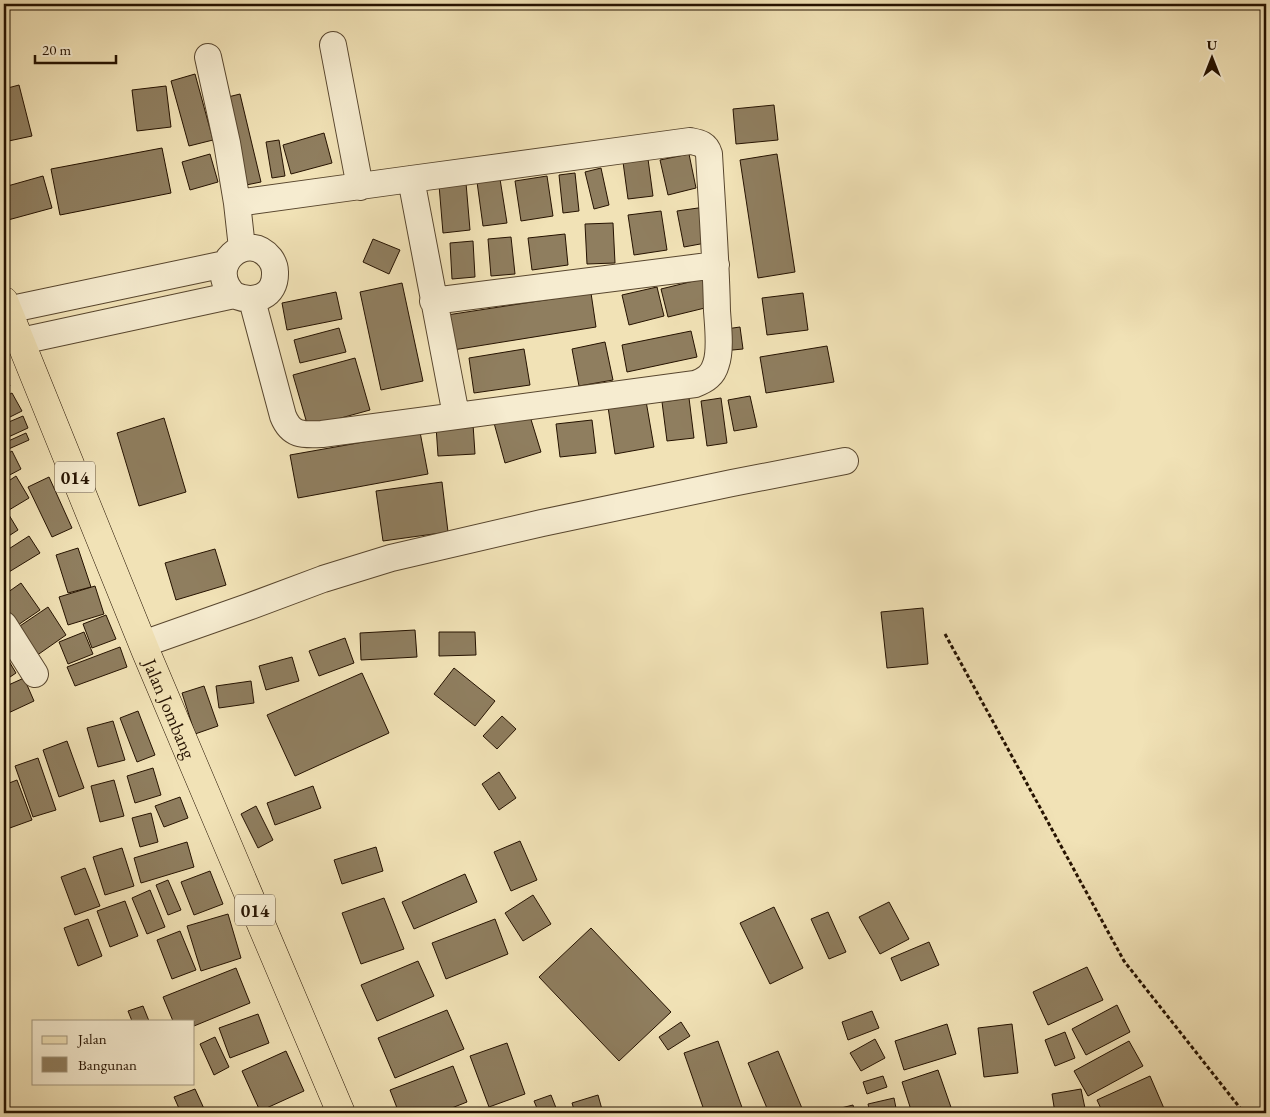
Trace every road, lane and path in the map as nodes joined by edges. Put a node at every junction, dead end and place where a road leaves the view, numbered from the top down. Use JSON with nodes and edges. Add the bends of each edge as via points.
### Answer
{"nodes":[{"id":1,"x":333,"y":45,"type":"dead end"},
{"id":2,"x":208,"y":57,"type":"dead end"},
{"id":3,"x":411,"y":179,"type":"junction"},
{"id":4,"x":360,"y":187,"type":"junction"},
{"id":5,"x":237,"y":203,"type":"junction"},
{"id":6,"x":234,"y":256,"type":"junction"},
{"id":7,"x":716,"y":265,"type":"junction"},
{"id":8,"x":243,"y":297,"type":"junction"},
{"id":9,"x":433,"y":301,"type":"junction"},
{"id":10,"x":6,"y":306,"type":"edge"},
{"id":11,"x":21,"y":342,"type":"junction"},
{"id":12,"x":456,"y":416,"type":"junction"},
{"id":13,"x":845,"y":461,"type":"dead end"},
{"id":14,"x":4,"y":625,"type":"edge"},
{"id":15,"x":945,"y":634,"type":"dead end"},
{"id":16,"x":145,"y":648,"type":"junction"},
{"id":17,"x":35,"y":674,"type":"dead end"},
{"id":18,"x":341,"y":1113,"type":"edge"},
{"id":19,"x":1244,"y":1113,"type":"edge"}],
"edges":[{"from":1,"to":4,"type":"street"},
{"from":2,"to":5,"type":"street"},
{"from":3,"to":4,"type":"street"},
{"from":3,"to":7,"type":"street","via":[[698,142],[709,154]]},
{"from":3,"to":9,"type":"street"},
{"from":4,"to":5,"type":"street"},
{"from":5,"to":6,"type":"street"},
{"from":6,"to":8,"type":"street","via":[[223,273],[224,281],[228,289]]},
{"from":6,"to":8,"type":"street","via":[[251,247],[267,254],[275,269],[273,286],[267,293],[260,298]]},
{"from":6,"to":10,"type":"street"},
{"from":7,"to":9,"type":"street"},
{"from":7,"to":12,"type":"street","via":[[717,362],[711,375],[703,381]]},
{"from":8,"to":11,"type":"street"},
{"from":8,"to":12,"type":"street","via":[[282,416],[296,432],[322,434]]},
{"from":9,"to":12,"type":"street"},
{"from":10,"to":11,"type":"main road","name":"Jalan Jombang","number":"014"},
{"from":11,"to":16,"type":"main road","name":"Jalan Jombang","number":"014"},
{"from":13,"to":16,"type":"street","via":[[542,523],[391,558],[323,579]]},
{"from":14,"to":17,"type":"street"},
{"from":15,"to":19,"type":"path","via":[[1124,961]]},
{"from":16,"to":18,"type":"main road","name":"Jalan Jombang","number":"014"}]}
